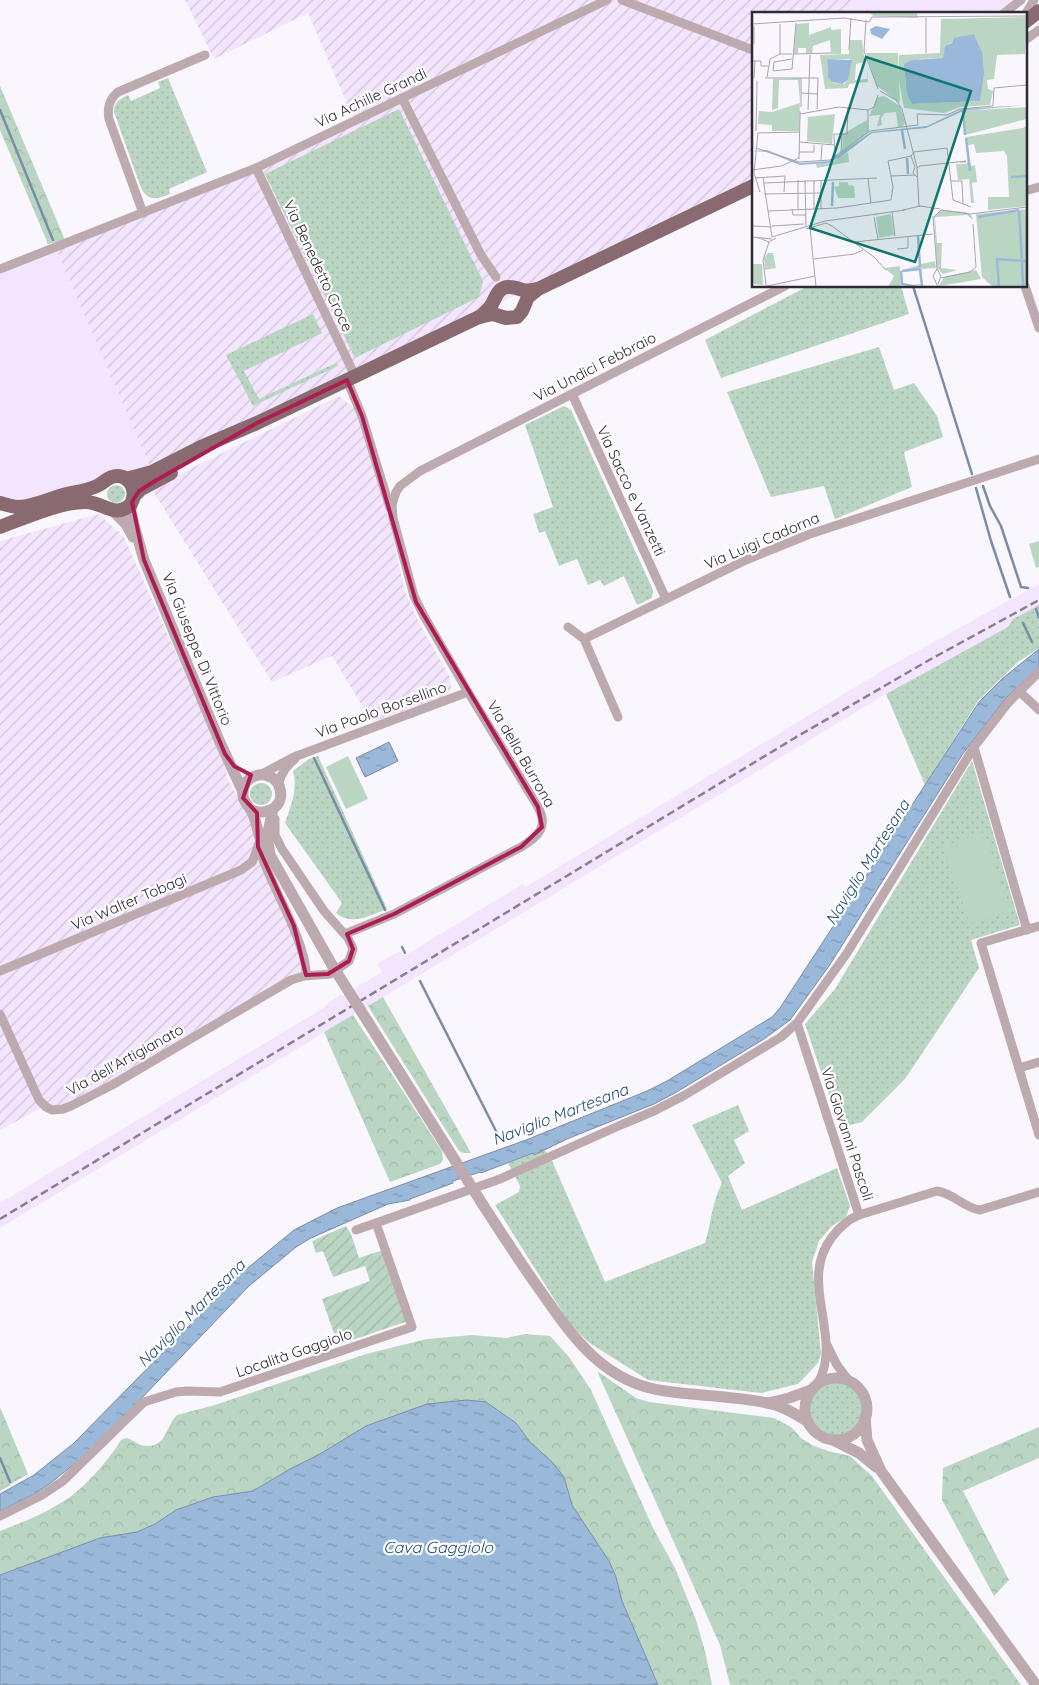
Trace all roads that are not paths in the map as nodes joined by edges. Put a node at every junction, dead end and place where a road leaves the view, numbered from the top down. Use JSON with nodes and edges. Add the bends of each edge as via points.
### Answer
{"nodes":[{"id":1,"x":607,"y":0,"type":"edge"},
{"id":2,"x":622,"y":0,"type":"edge"},
{"id":3,"x":1021,"y":0,"type":"edge"},
{"id":4,"x":1034,"y":0,"type":"edge"},
{"id":5,"x":1039,"y":11,"type":"edge"},
{"id":6,"x":1006,"y":12,"type":"edge"},
{"id":7,"x":1026,"y":13,"type":"edge"},
{"id":8,"x":1039,"y":18,"type":"edge"},
{"id":9,"x":1026,"y":21,"type":"edge"},
{"id":10,"x":1026,"y":28,"type":"edge"},
{"id":11,"x":1039,"y":30,"type":"edge"},
{"id":12,"x":1026,"y":39,"type":"edge"},
{"id":13,"x":752,"y":50,"type":"edge"},
{"id":14,"x":204,"y":55,"type":"dead end"},
{"id":15,"x":402,"y":98,"type":"junction"},
{"id":16,"x":256,"y":168,"type":"junction"},
{"id":17,"x":752,"y":186,"type":"edge"},
{"id":18,"x":1039,"y":187,"type":"edge"},
{"id":19,"x":1026,"y":191,"type":"edge"},
{"id":20,"x":142,"y":213,"type":"junction"},
{"id":21,"x":0,"y":269,"type":"edge"},
{"id":22,"x":781,"y":288,"type":"edge"},
{"id":23,"x":1026,"y":288,"type":"edge"},
{"id":24,"x":507,"y":298,"type":"junction"},
{"id":25,"x":1039,"y":328,"type":"edge"},
{"id":26,"x":351,"y":378,"type":"junction"},
{"id":27,"x":572,"y":394,"type":"junction"},
{"id":28,"x":257,"y":423,"type":"junction"},
{"id":29,"x":1039,"y":459,"type":"edge"},
{"id":30,"x":380,"y":476,"type":"junction"},
{"id":31,"x":126,"y":479,"type":"junction"},
{"id":32,"x":403,"y":482,"type":"junction"},
{"id":33,"x":102,"y":484,"type":"junction"},
{"id":34,"x":133,"y":499,"type":"junction"},
{"id":35,"x":0,"y":503,"type":"edge"},
{"id":36,"x":0,"y":507,"type":"edge"},
{"id":37,"x":108,"y":508,"type":"junction"},
{"id":38,"x":393,"y":518,"type":"junction"},
{"id":39,"x":0,"y":523,"type":"edge"},
{"id":40,"x":0,"y":527,"type":"edge"},
{"id":41,"x":140,"y":549,"type":"junction"},
{"id":42,"x":666,"y":599,"type":"junction"},
{"id":43,"x":568,"y":627,"type":"dead end"},
{"id":44,"x":584,"y":638,"type":"junction"},
{"id":45,"x":1039,"y":672,"type":"edge"},
{"id":46,"x":1019,"y":691,"type":"junction"},
{"id":47,"x":468,"y":692,"type":"junction"},
{"id":48,"x":1039,"y":710,"type":"edge"},
{"id":49,"x":618,"y":717,"type":"dead end"},
{"id":50,"x":974,"y":747,"type":"junction"},
{"id":51,"x":303,"y":753,"type":"junction"},
{"id":52,"x":228,"y":760,"type":"junction"},
{"id":53,"x":259,"y":775,"type":"junction"},
{"id":54,"x":278,"y":784,"type":"junction"},
{"id":55,"x":243,"y":792,"type":"junction"},
{"id":56,"x":276,"y":806,"type":"junction"},
{"id":57,"x":250,"y":809,"type":"junction"},
{"id":58,"x":257,"y":831,"type":"junction"},
{"id":59,"x":258,"y":846,"type":"junction"},
{"id":60,"x":272,"y":860,"type":"junction"},
{"id":61,"x":1039,"y":926,"type":"edge"},
{"id":62,"x":1027,"y":930,"type":"junction"},
{"id":63,"x":345,"y":934,"type":"junction"},
{"id":64,"x":0,"y":971,"type":"edge"},
{"id":65,"x":306,"y":975,"type":"junction"},
{"id":66,"x":0,"y":1014,"type":"edge"},
{"id":67,"x":797,"y":1023,"type":"junction"},
{"id":68,"x":1039,"y":1062,"type":"edge"},
{"id":69,"x":1019,"y":1068,"type":"junction"},
{"id":70,"x":1039,"y":1135,"type":"edge"},
{"id":71,"x":1039,"y":1192,"type":"edge"},
{"id":72,"x":859,"y":1215,"type":"junction"},
{"id":73,"x":376,"y":1223,"type":"junction"},
{"id":74,"x":356,"y":1230,"type":"dead end"},
{"id":75,"x":826,"y":1341,"type":"junction"},
{"id":76,"x":849,"y":1381,"type":"junction"},
{"id":77,"x":815,"y":1386,"type":"junction"},
{"id":78,"x":768,"y":1403,"type":"junction"},
{"id":79,"x":866,"y":1417,"type":"junction"},
{"id":80,"x":808,"y":1422,"type":"junction"},
{"id":81,"x":834,"y":1440,"type":"junction"},
{"id":82,"x":881,"y":1472,"type":"junction"},
{"id":83,"x":0,"y":1516,"type":"edge"},
{"id":84,"x":1036,"y":1685,"type":"edge"}],
"edges":[{"from":1,"to":15,"type":"street","name":"Via Achille Grandi"},
{"from":2,"to":13,"type":"street"},
{"from":3,"to":6,"type":"street"},
{"from":4,"to":7,"type":"street"},
{"from":5,"to":9,"type":"main road"},
{"from":8,"to":10,"type":"main road"},
{"from":11,"to":12,"type":"street"},
{"from":14,"to":20,"type":"street","via":[[118,92],[110,100],[109,119]]},
{"from":15,"to":16,"type":"street","name":"Via Achille Grandi"},
{"from":15,"to":24,"type":"street"},
{"from":16,"to":20,"type":"street","name":"Via Achille Grandi"},
{"from":16,"to":26,"type":"street","name":"Via Benedetto Croce"},
{"from":17,"to":24,"type":"main road","via":[[538,289]]},
{"from":18,"to":19,"type":"street"},
{"from":20,"to":21,"type":"street","name":"Via Achille Grandi"},
{"from":22,"to":27,"type":"street","name":"Via Undici Febbraio"},
{"from":23,"to":25,"type":"street"},
{"from":24,"to":26,"type":"main road","via":[[487,314]]},
{"from":26,"to":28,"type":"main road"},
{"from":26,"to":30,"type":"street","name":"Via della Burrona"},
{"from":27,"to":32,"type":"street","name":"Via Undici Febbraio"},
{"from":27,"to":42,"type":"street","name":"Via Sacco e Vanzetti"},
{"from":28,"to":31,"type":"main road","via":[[152,472]]},
{"from":28,"to":34,"type":"main road","via":[[154,481]]},
{"from":29,"to":42,"type":"street","name":"Via Luigi Cadorna","via":[[814,532]]},
{"from":30,"to":32,"type":"street","via":[[389,483]]},
{"from":30,"to":38,"type":"street","name":"Via della Burrona"},
{"from":31,"to":33,"type":"main road","via":[[111,477]]},
{"from":31,"to":34,"type":"main road","via":[[132,486]]},
{"from":32,"to":38,"type":"street","name":"Via della Burrona","via":[[393,500]]},
{"from":33,"to":35,"type":"main road","via":[[28,505]]},
{"from":33,"to":37,"type":"main road","via":[[98,493]]},
{"from":34,"to":37,"type":"main road","via":[[123,510]]},
{"from":34,"to":41,"type":"street","name":"Via Giuseppe Di Vittorio","via":[[133,518]]},
{"from":36,"to":39,"type":"main road"},
{"from":37,"to":40,"type":"main road","via":[[86,502],[69,504]]},
{"from":37,"to":41,"type":"street","name":"Via Giuseppe Di Vittorio","via":[[126,524]]},
{"from":38,"to":47,"type":"street","name":"Via della Burrona","via":[[416,602]]},
{"from":41,"to":52,"type":"street","name":"Via Giuseppe Di Vittorio"},
{"from":42,"to":44,"type":"street","name":"Via Luigi Cadorna"},
{"from":43,"to":44,"type":"street"},
{"from":44,"to":49,"type":"street"},
{"from":45,"to":46,"type":"street"},
{"from":46,"to":48,"type":"street"},
{"from":46,"to":50,"type":"street"},
{"from":47,"to":51,"type":"street","name":"Via Paolo Borsellino"},
{"from":47,"to":63,"type":"street","name":"Via della Burrona","via":[[538,806],[543,823],[538,834],[442,890]]},
{"from":50,"to":62,"type":"street"},
{"from":50,"to":67,"type":"street","via":[[847,954]]},
{"from":51,"to":53,"type":"street","name":"Via Paolo Borsellino"},
{"from":51,"to":54,"type":"street","name":"Via Paolo Borsellino","via":[[288,764]]},
{"from":52,"to":53,"type":"street","via":[[238,768]]},
{"from":52,"to":55,"type":"street","name":"Via Giuseppe Di Vittorio"},
{"from":53,"to":54,"type":"street","via":[[269,776]]},
{"from":53,"to":55,"type":"street","via":[[248,780]]},
{"from":54,"to":56,"type":"street","via":[[281,792]]},
{"from":55,"to":57,"type":"street","via":[[244,801]]},
{"from":56,"to":57,"type":"street","via":[[262,813]]},
{"from":56,"to":60,"type":"street","via":[[267,837]]},
{"from":56,"to":63,"type":"street","via":[[274,825],[278,842],[324,911]]},
{"from":57,"to":58,"type":"street"},
{"from":58,"to":59,"type":"street"},
{"from":58,"to":60,"type":"street","via":[[264,850]]},
{"from":59,"to":64,"type":"street","name":"Via Walter Tobagi","via":[[252,862],[241,870]]},
{"from":59,"to":65,"type":"street","via":[[294,926]]},
{"from":60,"to":78,"type":"street","bridge":true,"via":[[332,964],[519,1261],[586,1352],[635,1383],[656,1390]]},
{"from":61,"to":62,"type":"street"},
{"from":62,"to":69,"type":"street","via":[[981,943]]},
{"from":63,"to":65,"type":"street","name":"Via dell'Artigianato","via":[[353,949],[349,961],[328,974]]},
{"from":65,"to":66,"type":"street","name":"Via dell'Artigianato","via":[[287,982],[112,1085],[60,1110],[50,1109],[39,1100]]},
{"from":67,"to":72,"type":"street","name":"Via Giovanni Pascoli"},
{"from":67,"to":73,"type":"street","via":[[775,1042],[670,1104],[485,1185]]},
{"from":68,"to":69,"type":"street"},
{"from":69,"to":70,"type":"street"},
{"from":71,"to":72,"type":"street","name":"Via Giovanni Pascoli","via":[[980,1210],[937,1191]]},
{"from":72,"to":75,"type":"street","via":[[833,1236],[820,1261],[817,1279]]},
{"from":73,"to":74,"type":"street"},
{"from":73,"to":83,"type":"street","name":"Località Gaggiolo","via":[[412,1327],[220,1392],[176,1392],[144,1402],[63,1481]]},
{"from":75,"to":76,"type":"street"},
{"from":75,"to":77,"type":"street","via":[[824,1368]]},
{"from":76,"to":77,"type":"street","via":[[833,1378]]},
{"from":76,"to":79,"type":"street","via":[[862,1392]]},
{"from":77,"to":78,"type":"street","via":[[790,1398]]},
{"from":77,"to":80,"type":"street","via":[[805,1406]]},
{"from":78,"to":80,"type":"street"},
{"from":79,"to":81,"type":"street","via":[[854,1434]]},
{"from":79,"to":82,"type":"street","via":[[868,1440]]},
{"from":80,"to":81,"type":"street","via":[[822,1437]]},
{"from":81,"to":82,"type":"street","via":[[863,1456]]},
{"from":82,"to":84,"type":"street"}]}
